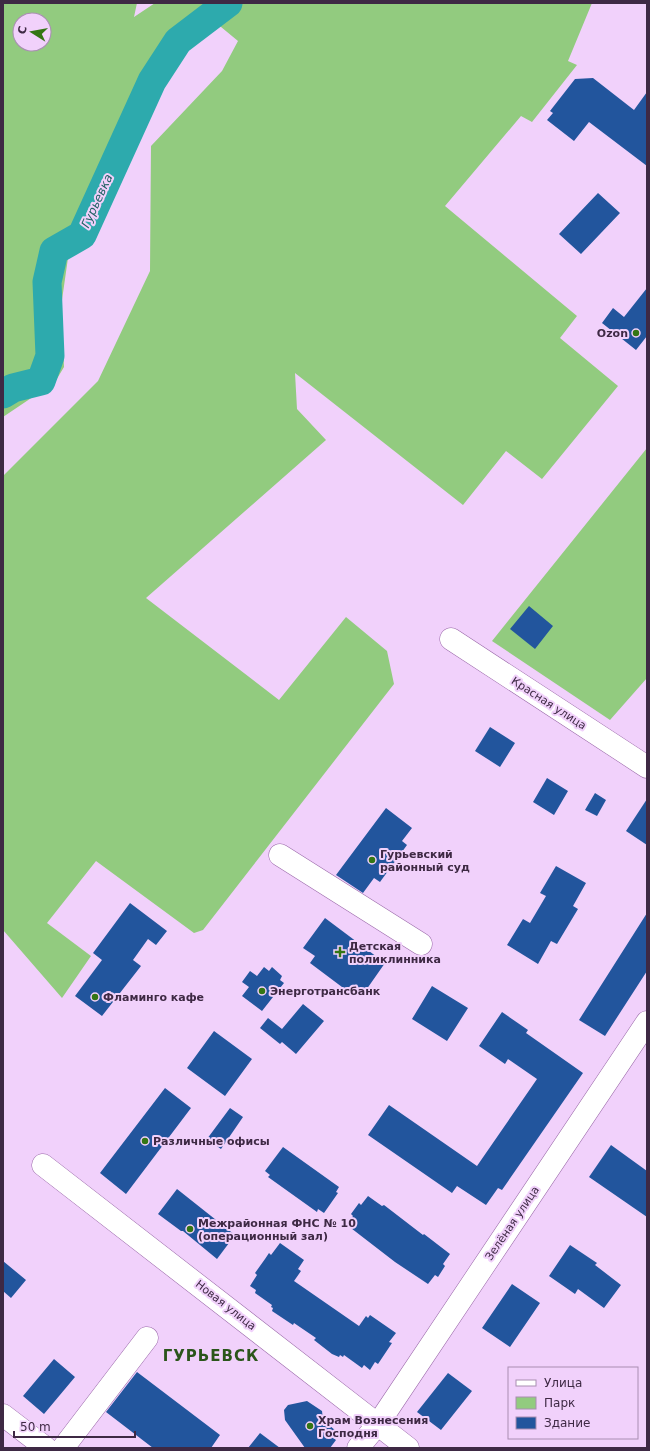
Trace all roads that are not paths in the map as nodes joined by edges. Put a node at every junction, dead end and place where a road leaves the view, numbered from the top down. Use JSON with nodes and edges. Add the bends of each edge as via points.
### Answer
{"nodes":[{"id":1,"x":451,"y":639,"type":"dead end"},
{"id":2,"x":647,"y":767,"type":"edge"},
{"id":3,"x":280,"y":855,"type":"dead end"},
{"id":4,"x":421,"y":944,"type":"dead end"},
{"id":5,"x":647,"y":1022,"type":"edge"},
{"id":6,"x":43,"y":1165,"type":"dead end"},
{"id":7,"x":148,"y":1338,"type":"dead end"},
{"id":8,"x":3,"y":1416,"type":"edge"},
{"id":9,"x":378,"y":1424,"type":"junction"},
{"id":10,"x":46,"y":1448,"type":"edge"},
{"id":11,"x":63,"y":1448,"type":"edge"},
{"id":12,"x":358,"y":1448,"type":"edge"},
{"id":13,"x":408,"y":1448,"type":"edge"}],
"edges":[{"from":1,"to":2,"type":"street","name":"Красная улица"},
{"from":3,"to":4,"type":"street"},
{"from":5,"to":9,"type":"street","name":"Зелёная улица"},
{"from":6,"to":9,"type":"street","name":"Новая улица"},
{"from":7,"to":11,"type":"street"},
{"from":8,"to":10,"type":"street"},
{"from":9,"to":12,"type":"street","name":"Зелёная улица"},
{"from":9,"to":13,"type":"street","name":"Новая улица"}]}
